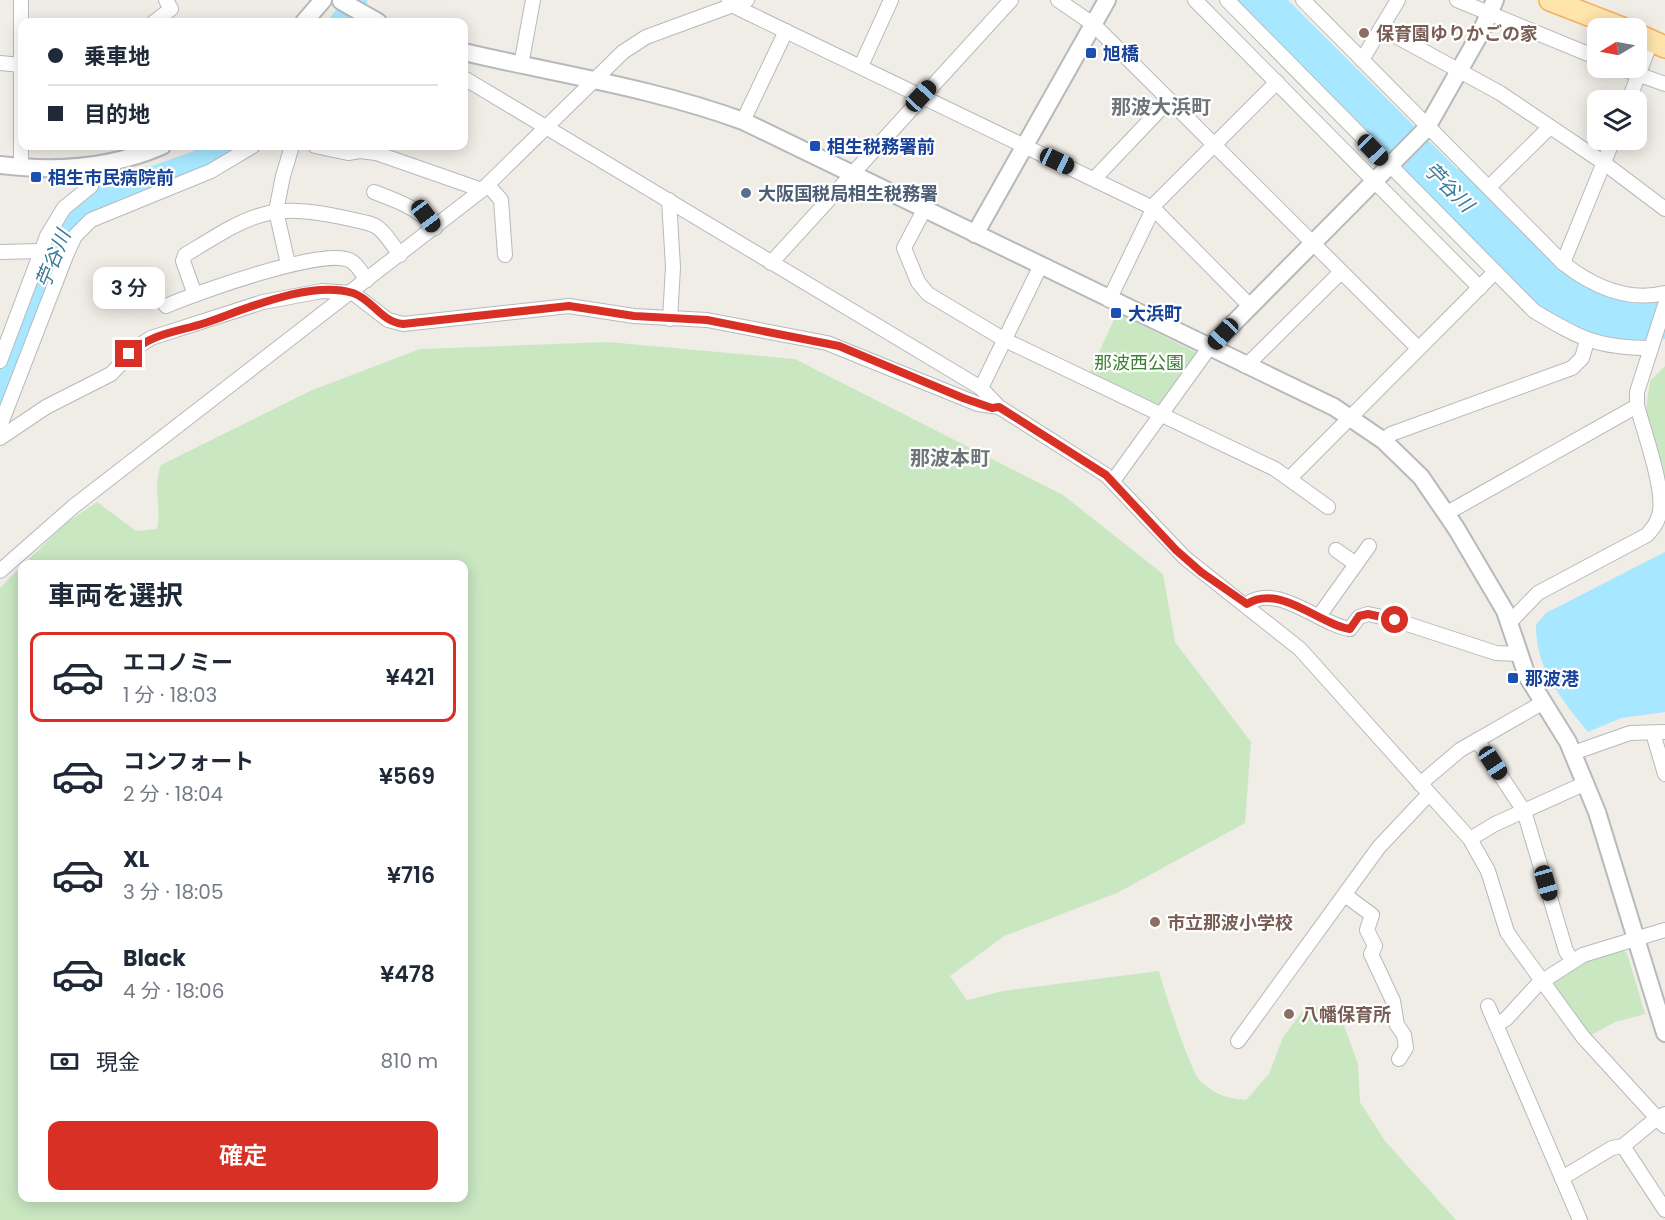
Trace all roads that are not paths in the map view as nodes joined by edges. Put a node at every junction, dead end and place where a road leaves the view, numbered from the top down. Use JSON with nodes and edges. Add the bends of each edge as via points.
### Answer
{"nodes":[{"id":1,"x":21,"y":0,"type":"edge"},
{"id":2,"x":166,"y":0,"type":"edge"},
{"id":3,"x":322,"y":0,"type":"edge"},
{"id":4,"x":533,"y":0,"type":"edge"},
{"id":5,"x":747,"y":0,"type":"edge"},
{"id":6,"x":891,"y":0,"type":"edge"},
{"id":7,"x":1011,"y":0,"type":"edge"},
{"id":8,"x":1058,"y":0,"type":"edge"},
{"id":9,"x":1107,"y":0,"type":"edge"},
{"id":10,"x":1195,"y":0,"type":"edge"},
{"id":11,"x":1227,"y":0,"type":"edge"},
{"id":12,"x":1303,"y":0,"type":"edge"},
{"id":13,"x":1398,"y":0,"type":"edge"},
{"id":14,"x":1457,"y":0,"type":"edge"},
{"id":15,"x":340,"y":1,"type":"edge"},
{"id":16,"x":1561,"y":2,"type":"edge"},
{"id":17,"x":731,"y":3,"type":"edge"},
{"id":18,"x":1492,"y":6,"type":"edge"},
{"id":19,"x":21,"y":18,"type":"edge"},
{"id":20,"x":159,"y":18,"type":"edge"},
{"id":21,"x":307,"y":18,"type":"edge"},
{"id":22,"x":365,"y":18,"type":"edge"},
{"id":23,"x":1599,"y":18,"type":"edge"},
{"id":24,"x":1093,"y":24,"type":"junction"},
{"id":25,"x":1381,"y":28,"type":"junction"},
{"id":26,"x":786,"y":31,"type":"junction"},
{"id":27,"x":468,"y":53,"type":"edge"},
{"id":28,"x":1587,"y":53,"type":"edge"},
{"id":29,"x":1362,"y":60,"type":"junction"},
{"id":30,"x":0,"y":63,"type":"edge"},
{"id":31,"x":521,"y":64,"type":"junction"},
{"id":32,"x":18,"y":65,"type":"edge"},
{"id":33,"x":861,"y":66,"type":"junction"},
{"id":34,"x":1460,"y":69,"type":"junction"},
{"id":35,"x":1647,"y":78,"type":"edge"},
{"id":36,"x":468,"y":80,"type":"edge"},
{"id":37,"x":596,"y":80,"type":"junction"},
{"id":38,"x":1277,"y":82,"type":"junction"},
{"id":39,"x":1665,"y":84,"type":"edge"},
{"id":40,"x":921,"y":96,"type":"junction"},
{"id":41,"x":1169,"y":100,"type":"junction"},
{"id":42,"x":743,"y":121,"type":"junction"},
{"id":43,"x":1427,"y":127,"type":"junction"},
{"id":44,"x":1550,"y":127,"type":"junction"},
{"id":45,"x":548,"y":128,"type":"junction"},
{"id":46,"x":1024,"y":145,"type":"junction"},
{"id":47,"x":1215,"y":145,"type":"junction"},
{"id":48,"x":21,"y":150,"type":"edge"},
{"id":49,"x":151,"y":150,"type":"edge"},
{"id":50,"x":246,"y":150,"type":"edge"},
{"id":51,"x":291,"y":150,"type":"edge"},
{"id":52,"x":334,"y":150,"type":"edge"},
{"id":53,"x":1609,"y":150,"type":"edge"},
{"id":54,"x":1604,"y":163,"type":"junction"},
{"id":55,"x":0,"y":165,"type":"edge"},
{"id":56,"x":93,"y":165,"type":"junction"},
{"id":57,"x":1390,"y":165,"type":"junction"},
{"id":58,"x":21,"y":167,"type":"junction"},
{"id":59,"x":850,"y":173,"type":"junction"},
{"id":60,"x":1095,"y":178,"type":"junction"},
{"id":61,"x":1374,"y":180,"type":"junction"},
{"id":62,"x":485,"y":188,"type":"junction"},
{"id":63,"x":1489,"y":188,"type":"junction"},
{"id":64,"x":374,"y":192,"type":"dead end"},
{"id":65,"x":669,"y":200,"type":"junction"},
{"id":66,"x":1153,"y":208,"type":"junction"},
{"id":67,"x":1665,"y":209,"type":"edge"},
{"id":68,"x":924,"y":210,"type":"junction"},
{"id":69,"x":276,"y":211,"type":"junction"},
{"id":70,"x":435,"y":228,"type":"junction"},
{"id":71,"x":975,"y":234,"type":"junction"},
{"id":72,"x":1312,"y":243,"type":"junction"},
{"id":73,"x":40,"y":251,"type":"junction"},
{"id":74,"x":0,"y":252,"type":"edge"},
{"id":75,"x":400,"y":255,"type":"junction"},
{"id":76,"x":506,"y":255,"type":"dead end"},
{"id":77,"x":771,"y":263,"type":"junction"},
{"id":78,"x":1563,"y":263,"type":"junction"},
{"id":79,"x":288,"y":264,"type":"junction"},
{"id":80,"x":1040,"y":267,"type":"junction"},
{"id":81,"x":1341,"y":272,"type":"junction"},
{"id":82,"x":1494,"y":273,"type":"junction"},
{"id":83,"x":367,"y":280,"type":"junction"},
{"id":84,"x":1480,"y":288,"type":"junction"},
{"id":85,"x":353,"y":293,"type":"junction"},
{"id":86,"x":1665,"y":293,"type":"edge"},
{"id":87,"x":195,"y":295,"type":"junction"},
{"id":88,"x":1109,"y":300,"type":"junction"},
{"id":89,"x":1249,"y":305,"type":"junction"},
{"id":90,"x":1665,"y":305,"type":"edge"},
{"id":91,"x":166,"y":306,"type":"dead end"},
{"id":92,"x":670,"y":319,"type":"junction"},
{"id":93,"x":6,"y":326,"type":"edge"},
{"id":94,"x":1005,"y":340,"type":"junction"},
{"id":95,"x":1587,"y":341,"type":"junction"},
{"id":96,"x":1651,"y":346,"type":"junction"},
{"id":97,"x":1209,"y":348,"type":"junction"},
{"id":98,"x":1418,"y":348,"type":"junction"},
{"id":99,"x":0,"y":361,"type":"edge"},
{"id":100,"x":1246,"y":366,"type":"junction"},
{"id":101,"x":981,"y":388,"type":"junction"},
{"id":102,"x":1637,"y":406,"type":"junction"},
{"id":103,"x":999,"y":407,"type":"junction"},
{"id":104,"x":1159,"y":414,"type":"junction"},
{"id":105,"x":1351,"y":416,"type":"junction"},
{"id":106,"x":0,"y":426,"type":"edge"},
{"id":107,"x":0,"y":438,"type":"edge"},
{"id":108,"x":1384,"y":441,"type":"junction"},
{"id":109,"x":1290,"y":478,"type":"junction"},
{"id":110,"x":1113,"y":481,"type":"junction"},
{"id":111,"x":1328,"y":507,"type":"dead end"},
{"id":112,"x":1447,"y":513,"type":"junction"},
{"id":113,"x":1661,"y":528,"type":"edge"},
{"id":114,"x":1369,"y":546,"type":"dead end"},
{"id":115,"x":1336,"y":550,"type":"dead end"},
{"id":116,"x":1356,"y":564,"type":"junction"},
{"id":117,"x":0,"y":571,"type":"edge"},
{"id":118,"x":1247,"y":604,"type":"junction"},
{"id":119,"x":1318,"y":616,"type":"junction"},
{"id":120,"x":1510,"y":622,"type":"junction"},
{"id":121,"x":1518,"y":654,"type":"junction"},
{"id":122,"x":1542,"y":703,"type":"junction"},
{"id":123,"x":1659,"y":733,"type":"edge"},
{"id":124,"x":1477,"y":740,"type":"junction"},
{"id":125,"x":1573,"y":753,"type":"junction"},
{"id":126,"x":1665,"y":774,"type":"edge"},
{"id":127,"x":1586,"y":783,"type":"junction"},
{"id":128,"x":1424,"y":789,"type":"junction"},
{"id":129,"x":1524,"y":811,"type":"junction"},
{"id":130,"x":1470,"y":839,"type":"junction"},
{"id":131,"x":1345,"y":895,"type":"junction"},
{"id":132,"x":1665,"y":930,"type":"edge"},
{"id":133,"x":1636,"y":939,"type":"junction"},
{"id":134,"x":1572,"y":960,"type":"junction"},
{"id":135,"x":1544,"y":982,"type":"junction"},
{"id":136,"x":1488,"y":1006,"type":"dead end"},
{"id":137,"x":1496,"y":1025,"type":"junction"},
{"id":138,"x":1665,"y":1033,"type":"edge"},
{"id":139,"x":1238,"y":1041,"type":"dead end"},
{"id":140,"x":1399,"y":1059,"type":"dead end"},
{"id":141,"x":1662,"y":1119,"type":"edge"},
{"id":142,"x":1623,"y":1146,"type":"junction"},
{"id":143,"x":1562,"y":1178,"type":"junction"},
{"id":144,"x":1665,"y":1185,"type":"edge"},
{"id":145,"x":1655,"y":1195,"type":"junction"},
{"id":146,"x":1665,"y":1210,"type":"edge"},
{"id":147,"x":1580,"y":1220,"type":"edge"}],
"edges":[{"from":1,"to":19,"type":"street"},
{"from":2,"to":20,"type":"street","via":[[171,9]]},
{"from":3,"to":21,"type":"street"},
{"from":4,"to":31,"type":"street"},
{"from":5,"to":17,"type":"street"},
{"from":6,"to":33,"type":"street"},
{"from":7,"to":40,"type":"street"},
{"from":8,"to":24,"type":"street"},
{"from":9,"to":24,"type":"street"},
{"from":10,"to":38,"type":"street"},
{"from":11,"to":57,"type":"street"},
{"from":12,"to":29,"type":"street"},
{"from":13,"to":25,"type":"street"},
{"from":14,"to":18,"type":"street"},
{"from":15,"to":22,"type":"street"},
{"from":16,"to":23,"type":"main road"},
{"from":17,"to":26,"type":"street"},
{"from":17,"to":37,"type":"street","via":[[634,44]]},
{"from":18,"to":28,"type":"street"},
{"from":18,"to":34,"type":"street"},
{"from":24,"to":41,"type":"street"},
{"from":24,"to":46,"type":"street"},
{"from":25,"to":29,"type":"street"},
{"from":25,"to":34,"type":"street"},
{"from":26,"to":33,"type":"street"},
{"from":26,"to":42,"type":"street"},
{"from":27,"to":31,"type":"street"},
{"from":29,"to":43,"type":"street"},
{"from":30,"to":32,"type":"street"},
{"from":31,"to":37,"type":"street"},
{"from":33,"to":40,"type":"street"},
{"from":34,"to":43,"type":"street"},
{"from":34,"to":44,"type":"street"},
{"from":35,"to":39,"type":"street"},
{"from":36,"to":45,"type":"street"},
{"from":37,"to":42,"type":"street","via":[[704,107]]},
{"from":37,"to":45,"type":"street"},
{"from":38,"to":47,"type":"street"},
{"from":38,"to":61,"type":"street"},
{"from":40,"to":46,"type":"street"},
{"from":40,"to":59,"type":"street"},
{"from":41,"to":47,"type":"street"},
{"from":41,"to":60,"type":"street"},
{"from":42,"to":59,"type":"street"},
{"from":43,"to":57,"type":"street"},
{"from":43,"to":63,"type":"street"},
{"from":44,"to":54,"type":"street"},
{"from":44,"to":63,"type":"street"},
{"from":45,"to":62,"type":"street"},
{"from":45,"to":65,"type":"street"},
{"from":46,"to":60,"type":"street"},
{"from":46,"to":71,"type":"street"},
{"from":47,"to":66,"type":"street"},
{"from":47,"to":72,"type":"street"},
{"from":48,"to":58,"type":"street"},
{"from":49,"to":56,"type":"street"},
{"from":50,"to":106,"type":"street","via":[[211,171],[102,214],[81,228],[67,253]]},
{"from":51,"to":69,"type":"street"},
{"from":52,"to":62,"type":"street","via":[[376,153]]},
{"from":53,"to":54,"type":"street"},
{"from":54,"to":67,"type":"street"},
{"from":54,"to":78,"type":"street"},
{"from":55,"to":58,"type":"street"},
{"from":56,"to":58,"type":"street"},
{"from":56,"to":73,"type":"street","via":[[91,186],[64,208]]},
{"from":57,"to":61,"type":"street"},
{"from":57,"to":82,"type":"street"},
{"from":59,"to":68,"type":"street"},
{"from":59,"to":77,"type":"street"},
{"from":60,"to":66,"type":"street"},
{"from":61,"to":72,"type":"street"},
{"from":61,"to":84,"type":"street"},
{"from":62,"to":70,"type":"street"},
{"from":62,"to":76,"type":"street","via":[[501,200]]},
{"from":63,"to":78,"type":"street"},
{"from":64,"to":70,"type":"street","via":[[426,216]]},
{"from":65,"to":77,"type":"street"},
{"from":65,"to":92,"type":"street","via":[[673,267]]},
{"from":66,"to":88,"type":"street"},
{"from":66,"to":89,"type":"street"},
{"from":68,"to":71,"type":"street"},
{"from":68,"to":94,"type":"street","via":[[904,248],[918,282],[928,294]]},
{"from":69,"to":75,"type":"street","via":[[313,210],[368,222],[381,227]]},
{"from":69,"to":79,"type":"street"},
{"from":69,"to":87,"type":"street","via":[[256,216],[185,255],[183,261]]},
{"from":70,"to":75,"type":"street"},
{"from":71,"to":80,"type":"street"},
{"from":72,"to":81,"type":"street"},
{"from":72,"to":89,"type":"street"},
{"from":73,"to":74,"type":"street"},
{"from":73,"to":93,"type":"street"},
{"from":75,"to":83,"type":"street"},
{"from":77,"to":101,"type":"street"},
{"from":78,"to":86,"type":"street","via":[[1593,284],[1611,290],[1640,296]]},
{"from":79,"to":83,"type":"street","via":[[346,259],[356,264]]},
{"from":79,"to":87,"type":"street"},
{"from":80,"to":88,"type":"street"},
{"from":80,"to":94,"type":"street"},
{"from":81,"to":98,"type":"street"},
{"from":81,"to":100,"type":"street"},
{"from":82,"to":84,"type":"street"},
{"from":82,"to":95,"type":"street","via":[[1534,311]]},
{"from":83,"to":85,"type":"street"},
{"from":84,"to":98,"type":"street"},
{"from":85,"to":92,"type":"street","via":[[388,320],[403,324],[569,306]]},
{"from":85,"to":107,"type":"street","via":[[322,291],[263,302],[163,333],[137,347],[111,374],[46,407]]},
{"from":85,"to":117,"type":"street","via":[[74,506]]},
{"from":87,"to":91,"type":"street"},
{"from":88,"to":97,"type":"street"},
{"from":89,"to":97,"type":"street"},
{"from":90,"to":96,"type":"street"},
{"from":92,"to":103,"type":"street","via":[[715,321],[827,342],[968,400]]},
{"from":93,"to":99,"type":"street"},
{"from":94,"to":101,"type":"street"},
{"from":94,"to":104,"type":"street"},
{"from":95,"to":96,"type":"street","via":[[1626,348]]},
{"from":95,"to":108,"type":"street","via":[[1582,358],[1572,368],[1391,434]]},
{"from":96,"to":102,"type":"street","via":[[1639,380]]},
{"from":97,"to":100,"type":"street"},
{"from":97,"to":104,"type":"street"},
{"from":98,"to":105,"type":"street"},
{"from":100,"to":105,"type":"street"},
{"from":101,"to":103,"type":"street"},
{"from":102,"to":112,"type":"street"},
{"from":102,"to":113,"type":"street","via":[[1659,492]]},
{"from":103,"to":110,"type":"street"},
{"from":104,"to":109,"type":"street"},
{"from":104,"to":110,"type":"street"},
{"from":105,"to":108,"type":"street"},
{"from":105,"to":109,"type":"street"},
{"from":108,"to":112,"type":"street","via":[[1421,477]]},
{"from":109,"to":111,"type":"street"},
{"from":110,"to":118,"type":"street","via":[[1176,550]]},
{"from":112,"to":120,"type":"street"},
{"from":113,"to":120,"type":"street","via":[[1538,593]]},
{"from":114,"to":116,"type":"street"},
{"from":115,"to":116,"type":"street"},
{"from":116,"to":119,"type":"street"},
{"from":118,"to":119,"type":"street","via":[[1253,600],[1272,600],[1300,605]]},
{"from":118,"to":128,"type":"street","via":[[1300,649]]},
{"from":119,"to":121,"type":"street","via":[[1335,627],[1350,629],[1359,616],[1368,614],[1496,653]]},
{"from":120,"to":121,"type":"street"},
{"from":121,"to":122,"type":"street"},
{"from":122,"to":124,"type":"street"},
{"from":122,"to":125,"type":"street"},
{"from":123,"to":125,"type":"street","via":[[1630,733]]},
{"from":123,"to":126,"type":"street"},
{"from":124,"to":128,"type":"street","via":[[1460,750]]},
{"from":124,"to":129,"type":"street"},
{"from":125,"to":127,"type":"street"},
{"from":127,"to":129,"type":"street"},
{"from":127,"to":133,"type":"street"},
{"from":128,"to":130,"type":"street"},
{"from":128,"to":131,"type":"street"},
{"from":129,"to":130,"type":"street"},
{"from":129,"to":134,"type":"street"},
{"from":130,"to":135,"type":"street","via":[[1495,887],[1507,932]]},
{"from":131,"to":139,"type":"street"},
{"from":131,"to":140,"type":"street","via":[[1372,915],[1367,930],[1375,946],[1371,954],[1404,1035],[1406,1048]]},
{"from":132,"to":133,"type":"street"},
{"from":133,"to":134,"type":"street"},
{"from":133,"to":138,"type":"street"},
{"from":134,"to":135,"type":"street"},
{"from":135,"to":137,"type":"street"},
{"from":135,"to":141,"type":"street","via":[[1597,1054]]},
{"from":136,"to":137,"type":"street"},
{"from":137,"to":143,"type":"street"},
{"from":141,"to":142,"type":"street"},
{"from":142,"to":143,"type":"street","via":[[1612,1148]]},
{"from":142,"to":145,"type":"street"},
{"from":143,"to":147,"type":"street"},
{"from":144,"to":145,"type":"street"},
{"from":145,"to":146,"type":"street"}]}
